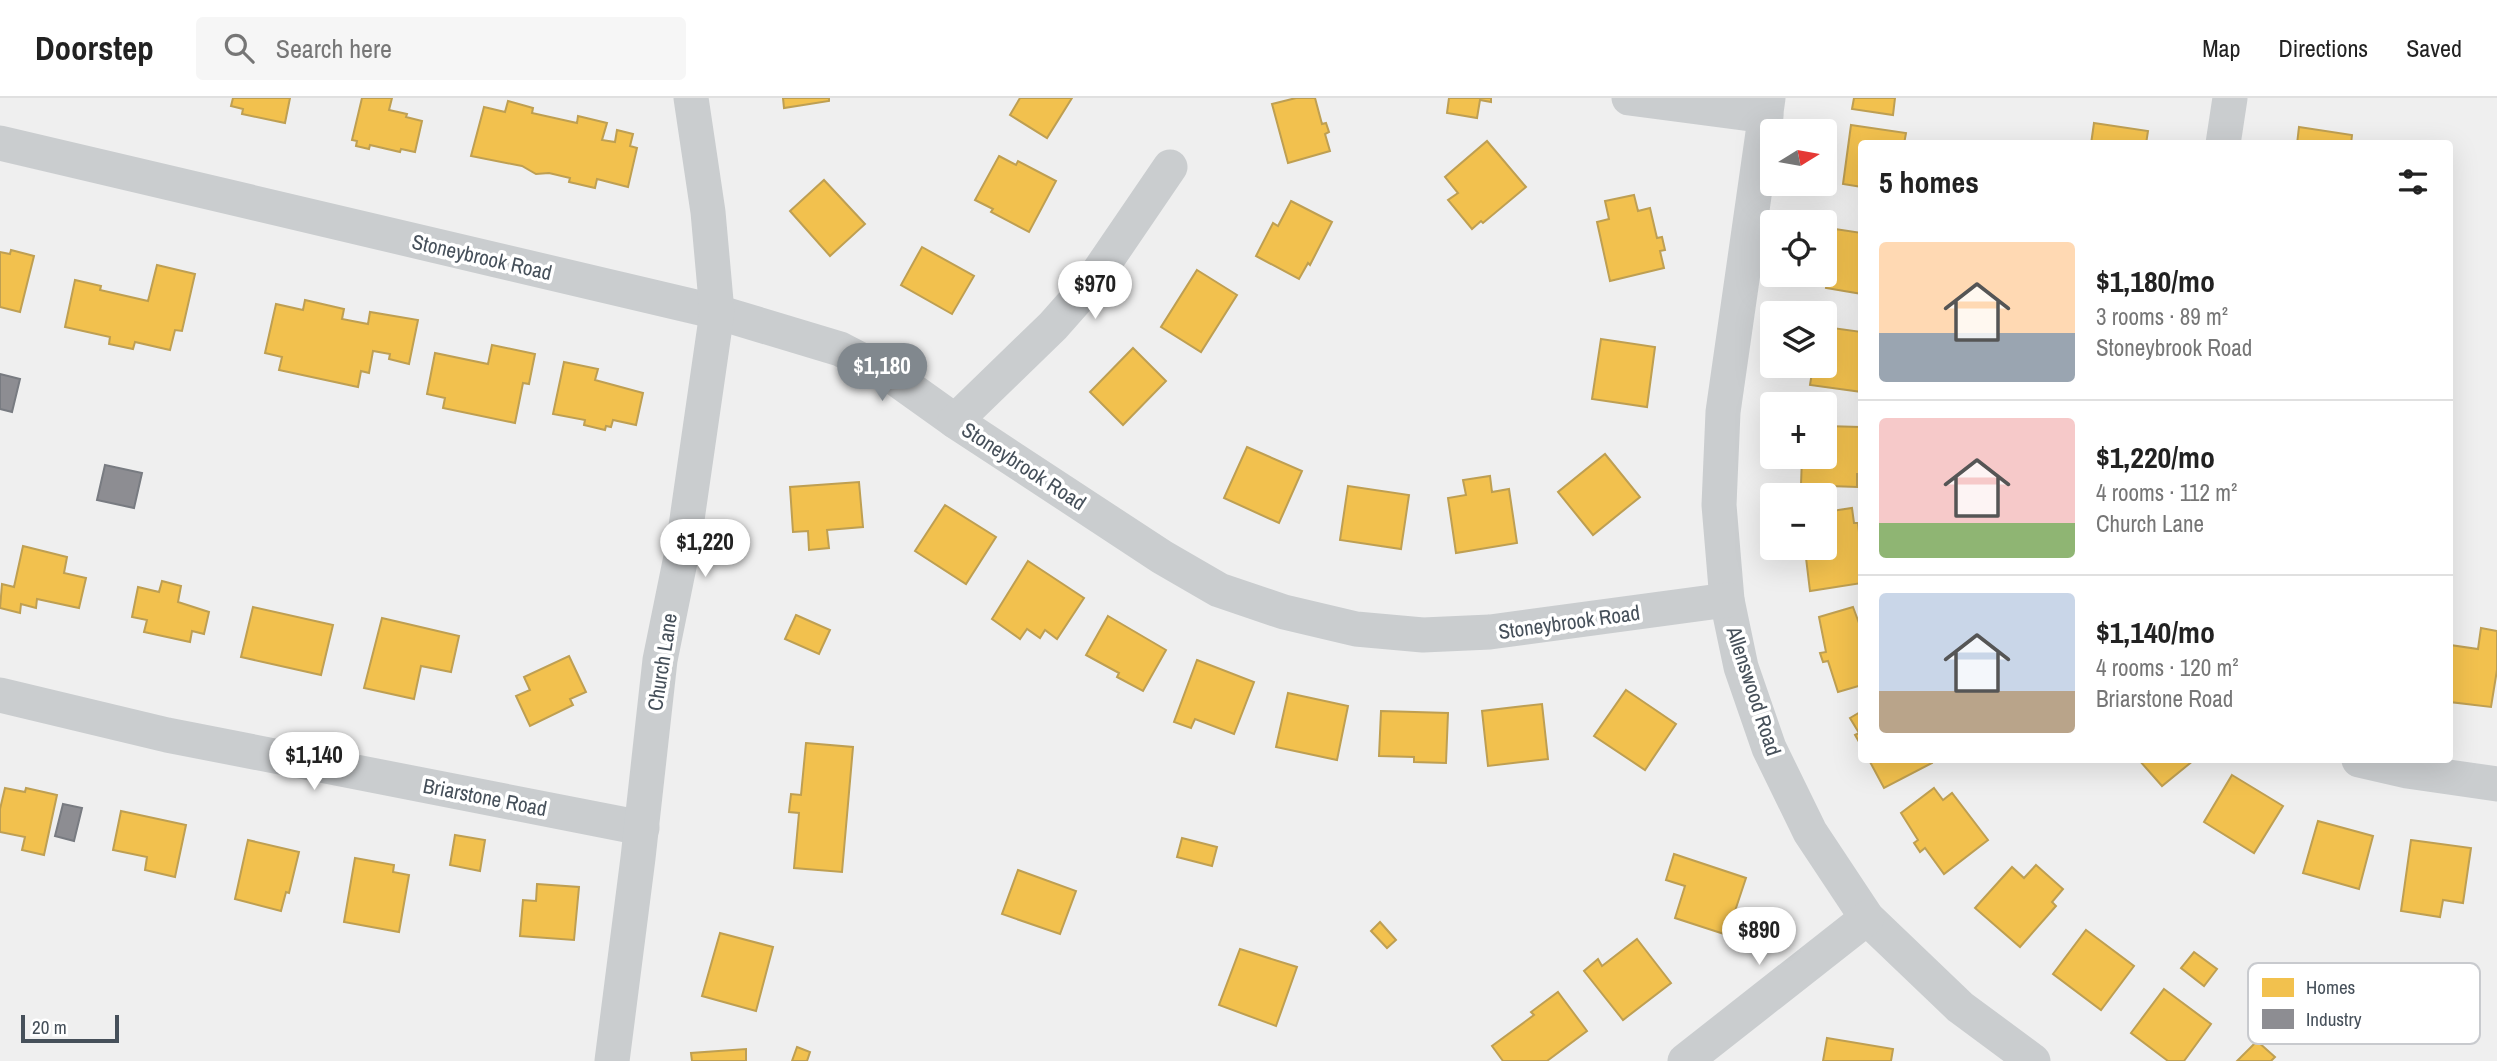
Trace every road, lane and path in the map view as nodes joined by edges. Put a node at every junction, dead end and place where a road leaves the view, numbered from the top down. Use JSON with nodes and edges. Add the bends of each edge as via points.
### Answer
{"nodes":[{"id":1,"x":691,"y":98,"type":"edge"},
{"id":2,"x":1629,"y":98,"type":"edge"},
{"id":3,"x":2230,"y":98,"type":"edge"},
{"id":4,"x":1767,"y":107,"type":"edge"},
{"id":5,"x":2224,"y":140,"type":"edge"},
{"id":6,"x":0,"y":143,"type":"edge"},
{"id":7,"x":1170,"y":167,"type":"dead end"},
{"id":8,"x":717,"y":312,"type":"junction"},
{"id":9,"x":955,"y":421,"type":"junction"},
{"id":10,"x":1727,"y":600,"type":"junction"},
{"id":11,"x":0,"y":695,"type":"edge"},
{"id":12,"x":2372,"y":763,"type":"edge"},
{"id":13,"x":2497,"y":784,"type":"edge"},
{"id":14,"x":642,"y":828,"type":"junction"},
{"id":15,"x":1867,"y":918,"type":"junction"},
{"id":16,"x":612,"y":1061,"type":"edge"},
{"id":17,"x":1685,"y":1061,"type":"edge"},
{"id":18,"x":2032,"y":1061,"type":"edge"}],
"edges":[{"from":1,"to":8,"type":"street","name":"Church Lane","via":[[709,212]]},
{"from":2,"to":4,"type":"street"},
{"from":3,"to":5,"type":"street"},
{"from":4,"to":10,"type":"street","name":"Allenswood Road","via":[[1723,412],[1719,505]]},
{"from":6,"to":8,"type":"street","name":"Stoneybrook Road"},
{"from":7,"to":9,"type":"street","via":[[1091,283]]},
{"from":8,"to":9,"type":"street","name":"Stoneybrook Road","via":[[840,349],[892,376]]},
{"from":8,"to":14,"type":"street","name":"Church Lane","via":[[683,547],[660,660]]},
{"from":9,"to":10,"type":"street","name":"Stoneybrook Road","via":[[1219,590],[1356,629],[1423,635],[1490,632]]},
{"from":10,"to":15,"type":"street","name":"Allenswood Road","via":[[1741,667],[1769,748],[1810,832]]},
{"from":11,"to":14,"type":"street","name":"Briarstone Road","via":[[167,735]]},
{"from":12,"to":13,"type":"street"},
{"from":14,"to":16,"type":"street","name":"Church Lane"},
{"from":15,"to":17,"type":"street"},
{"from":15,"to":18,"type":"street","name":"Allenswood Road","via":[[1961,1007]]}]}
